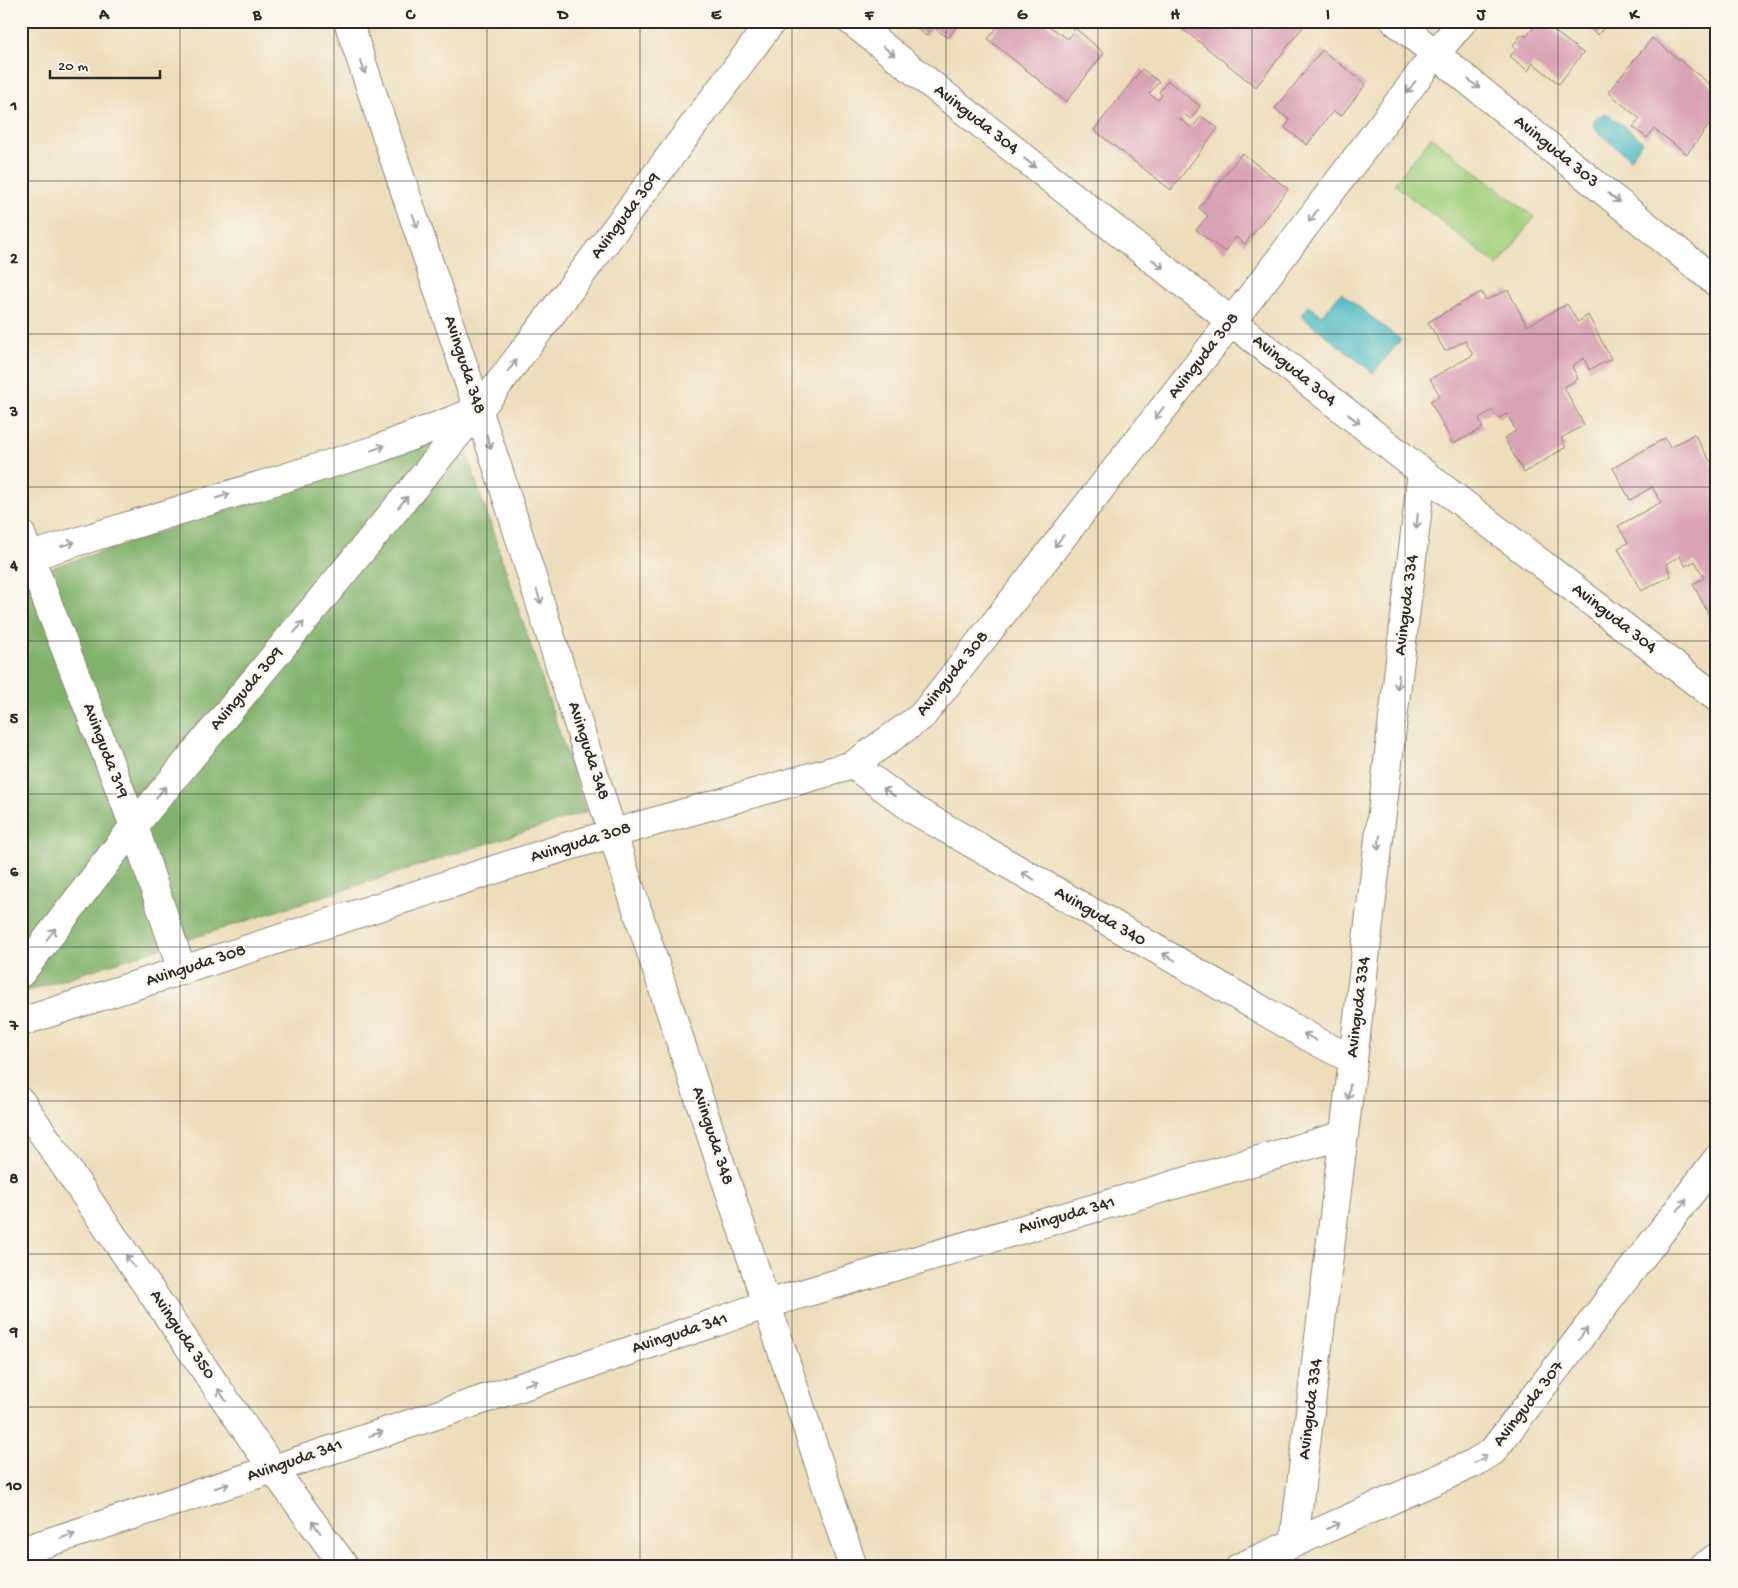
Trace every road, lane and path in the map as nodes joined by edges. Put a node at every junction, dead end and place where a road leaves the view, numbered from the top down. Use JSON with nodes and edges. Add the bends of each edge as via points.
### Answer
{"nodes":[{"id":1,"x":348,"y":21,"type":"edge"},
{"id":2,"x":772,"y":21,"type":"edge"},
{"id":3,"x":851,"y":21,"type":"edge"},
{"id":4,"x":1395,"y":21,"type":"edge"},
{"id":5,"x":1463,"y":21,"type":"edge"},
{"id":6,"x":1436,"y":53,"type":"junction"},
{"id":7,"x":1717,"y":283,"type":"edge"},
{"id":8,"x":1231,"y":320,"type":"junction"},
{"id":9,"x":478,"y":410,"type":"junction"},
{"id":10,"x":1422,"y":472,"type":"junction"},
{"id":11,"x":24,"y":550,"type":"edge"},
{"id":12,"x":1717,"y":698,"type":"edge"},
{"id":13,"x":853,"y":765,"type":"junction"},
{"id":14,"x":134,"y":826,"type":"junction"},
{"id":15,"x":613,"y":833,"type":"junction"},
{"id":16,"x":182,"y":971,"type":"junction"},
{"id":17,"x":21,"y":973,"type":"edge"},
{"id":18,"x":21,"y":1022,"type":"edge"},
{"id":19,"x":1353,"y":1060,"type":"junction"},
{"id":20,"x":21,"y":1102,"type":"edge"},
{"id":21,"x":1344,"y":1135,"type":"junction"},
{"id":22,"x":1717,"y":1159,"type":"edge"},
{"id":23,"x":767,"y":1304,"type":"junction"},
{"id":24,"x":273,"y":1469,"type":"junction"},
{"id":25,"x":1294,"y":1542,"type":"junction"},
{"id":26,"x":21,"y":1551,"type":"edge"},
{"id":27,"x":1717,"y":1557,"type":"edge"},
{"id":28,"x":345,"y":1567,"type":"edge"},
{"id":29,"x":853,"y":1567,"type":"edge"},
{"id":30,"x":1240,"y":1567,"type":"edge"},
{"id":31,"x":1703,"y":1567,"type":"edge"}],
"edges":[{"from":1,"to":9,"type":"street","name":"Avinguda 348","one_way":true},
{"from":9,"to":2,"type":"street","name":"Avinguda 309","one_way":true},
{"from":3,"to":8,"type":"street","name":"Avinguda 304","one_way":true},
{"from":4,"to":6,"type":"street","name":"Avinguda 303"},
{"from":5,"to":6,"type":"street","name":"Avinguda 308"},
{"from":6,"to":7,"type":"street","name":"Avinguda 303","one_way":true},
{"from":6,"to":8,"type":"street","name":"Avinguda 308","one_way":true},
{"from":8,"to":10,"type":"street","name":"Avinguda 304","one_way":true},
{"from":8,"to":13,"type":"street","name":"Avinguda 308","one_way":true,"via":[[922,716]]},
{"from":11,"to":9,"type":"street","one_way":true,"via":[[375,450]]},
{"from":14,"to":9,"type":"street","name":"Avinguda 309","one_way":true},
{"from":9,"to":15,"type":"street","name":"Avinguda 348","one_way":true},
{"from":10,"to":12,"type":"street","name":"Avinguda 304"},
{"from":10,"to":19,"type":"street","name":"Avinguda 334","one_way":true},
{"from":11,"to":14,"type":"street","name":"Avinguda 319"},
{"from":13,"to":15,"type":"street","name":"Avinguda 308"},
{"from":19,"to":13,"type":"street","name":"Avinguda 340","one_way":true,"via":[[914,810]]},
{"from":14,"to":16,"type":"street","name":"Avinguda 319"},
{"from":17,"to":14,"type":"street","name":"Avinguda 309","one_way":true},
{"from":15,"to":16,"type":"street","name":"Avinguda 308"},
{"from":15,"to":23,"type":"street","name":"Avinguda 348"},
{"from":16,"to":18,"type":"street","name":"Avinguda 308"},
{"from":19,"to":21,"type":"street","name":"Avinguda 334","one_way":true},
{"from":24,"to":20,"type":"street","name":"Avinguda 350","one_way":true},
{"from":21,"to":23,"type":"street","name":"Avinguda 341"},
{"from":21,"to":25,"type":"street","name":"Avinguda 334"},
{"from":25,"to":22,"type":"street","name":"Avinguda 307","one_way":true,"via":[[1474,1463],[1492,1452]]},
{"from":24,"to":23,"type":"street","name":"Avinguda 341","one_way":true},
{"from":23,"to":29,"type":"street","name":"Avinguda 348"},
{"from":26,"to":24,"type":"street","name":"Avinguda 341","one_way":true},
{"from":28,"to":24,"type":"street","name":"Avinguda 350","one_way":true},
{"from":25,"to":30,"type":"street","name":"Avinguda 307"},
{"from":27,"to":31,"type":"street"}]}
